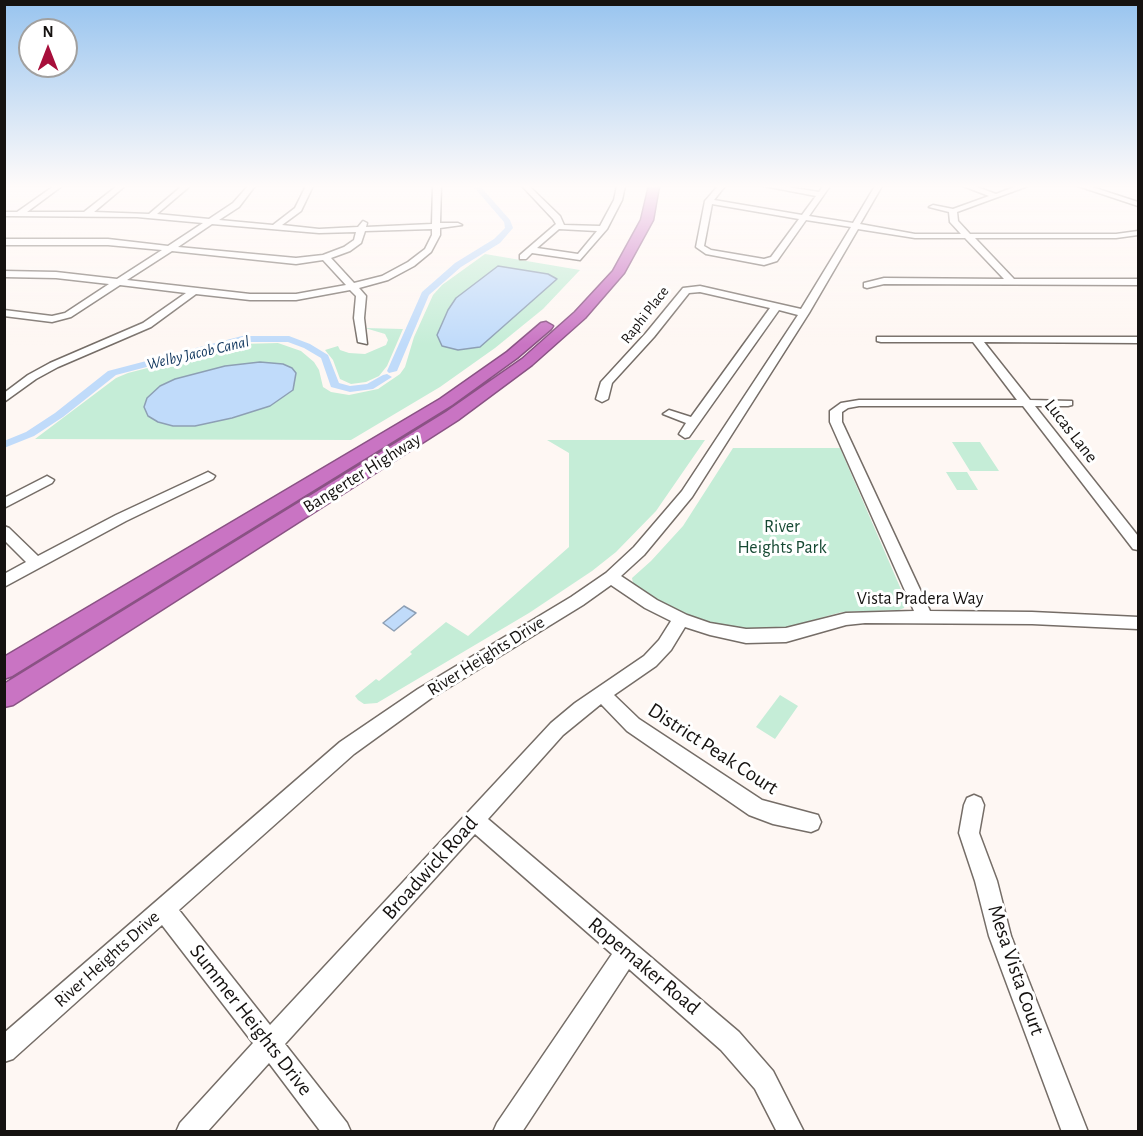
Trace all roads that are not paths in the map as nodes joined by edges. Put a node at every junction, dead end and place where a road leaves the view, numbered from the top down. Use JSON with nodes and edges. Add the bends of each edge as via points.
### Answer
{"nodes":[{"id":1,"x":185,"y":239,"type":"edge"},
{"id":2,"x":359,"y":239,"type":"edge"},
{"id":3,"x":434,"y":239,"type":"edge"},
{"id":4,"x":542,"y":239,"type":"edge"},
{"id":5,"x":595,"y":239,"type":"edge"},
{"id":6,"x":622,"y":239,"type":"edge"},
{"id":7,"x":637,"y":239,"type":"edge"},
{"id":8,"x":703,"y":239,"type":"edge"},
{"id":9,"x":789,"y":239,"type":"edge"},
{"id":10,"x":848,"y":239,"type":"edge"},
{"id":11,"x":971,"y":239,"type":"edge"},
{"id":12,"x":4,"y":242,"type":"edge"},
{"id":13,"x":170,"y":249,"type":"junction"},
{"id":14,"x":616,"y":249,"type":"dead end"},
{"id":15,"x":531,"y":250,"type":"junction"},
{"id":16,"x":325,"y":257,"type":"junction"},
{"id":17,"x":523,"y":257,"type":"dead end"},
{"id":18,"x":4,"y":274,"type":"edge"},
{"id":19,"x":118,"y":282,"type":"junction"},
{"id":20,"x":1012,"y":282,"type":"junction"},
{"id":21,"x":1138,"y":282,"type":"edge"},
{"id":22,"x":867,"y":285,"type":"dead end"},
{"id":23,"x":355,"y":287,"type":"junction"},
{"id":24,"x":194,"y":291,"type":"junction"},
{"id":25,"x":270,"y":298,"type":"junction"},
{"id":26,"x":776,"y":307,"type":"junction"},
{"id":27,"x":261,"y":310,"type":"dead end"},
{"id":28,"x":4,"y":313,"type":"edge"},
{"id":29,"x":804,"y":313,"type":"junction"},
{"id":30,"x":557,"y":317,"type":"dead end"},
{"id":31,"x":881,"y":339,"type":"dead end"},
{"id":32,"x":976,"y":339,"type":"junction"},
{"id":33,"x":1138,"y":340,"type":"edge"},
{"id":34,"x":363,"y":342,"type":"dead end"},
{"id":35,"x":4,"y":399,"type":"edge"},
{"id":36,"x":602,"y":399,"type":"dead end"},
{"id":37,"x":1026,"y":403,"type":"junction"},
{"id":38,"x":1068,"y":403,"type":"dead end"},
{"id":39,"x":669,"y":414,"type":"dead end"},
{"id":40,"x":694,"y":422,"type":"junction"},
{"id":41,"x":685,"y":434,"type":"dead end"},
{"id":42,"x":208,"y":476,"type":"dead end"},
{"id":43,"x":47,"y":480,"type":"dead end"},
{"id":44,"x":4,"y":504,"type":"edge"},
{"id":45,"x":4,"y":531,"type":"edge"},
{"id":46,"x":1138,"y":545,"type":"edge"},
{"id":47,"x":36,"y":563,"type":"junction"},
{"id":48,"x":611,"y":577,"type":"junction"},
{"id":49,"x":4,"y":581,"type":"edge"},
{"id":50,"x":925,"y":617,"type":"junction"},
{"id":51,"x":681,"y":619,"type":"junction"},
{"id":52,"x":1138,"y":623,"type":"edge"},
{"id":53,"x":4,"y":669,"type":"edge"},
{"id":54,"x":602,"y":694,"type":"junction"},
{"id":55,"x":4,"y":696,"type":"edge"},
{"id":56,"x":975,"y":805,"type":"dead end"},
{"id":57,"x":474,"y":820,"type":"junction"},
{"id":58,"x":811,"y":822,"type":"dead end"},
{"id":59,"x":164,"y":909,"type":"junction"},
{"id":60,"x":627,"y":951,"type":"junction"},
{"id":61,"x":269,"y":1044,"type":"junction"},
{"id":62,"x":4,"y":1050,"type":"edge"},
{"id":63,"x":189,"y":1131,"type":"edge"},
{"id":64,"x":338,"y":1131,"type":"edge"},
{"id":65,"x":506,"y":1131,"type":"edge"},
{"id":66,"x":790,"y":1131,"type":"edge"},
{"id":67,"x":1075,"y":1131,"type":"edge"}],
"edges":[{"from":1,"to":13,"type":"street"},
{"from":2,"to":16,"type":"street"},
{"from":3,"to":23,"type":"street","via":[[420,257],[385,278]]},
{"from":4,"to":15,"type":"street"},
{"from":5,"to":15,"type":"street","via":[[580,257]]},
{"from":6,"to":14,"type":"highway"},
{"from":7,"to":55,"type":"highway","name":"Bangerter Highway","via":[[618,273],[580,315],[527,362],[452,416]]},
{"from":8,"to":9,"type":"street","via":[[701,248],[709,252],[768,262]]},
{"from":10,"to":29,"type":"street","name":"River Heights Drive"},
{"from":11,"to":20,"type":"street"},
{"from":12,"to":13,"type":"street","via":[[101,242]]},
{"from":13,"to":16,"type":"street","via":[[289,261]]},
{"from":13,"to":19,"type":"street"},
{"from":15,"to":17,"type":"street"},
{"from":16,"to":23,"type":"street"},
{"from":18,"to":19,"type":"street"},
{"from":19,"to":24,"type":"street"},
{"from":19,"to":28,"type":"street","via":[[60,318]]},
{"from":20,"to":21,"type":"street"},
{"from":20,"to":22,"type":"street","via":[[884,281]]},
{"from":23,"to":25,"type":"street"},
{"from":23,"to":34,"type":"street","via":[[362,298],[359,318]]},
{"from":24,"to":25,"type":"street"},
{"from":24,"to":35,"type":"street","via":[[147,325],[48,368]]},
{"from":25,"to":27,"type":"street"},
{"from":26,"to":29,"type":"street","name":"Raphi Place"},
{"from":26,"to":36,"type":"street","name":"Raphi Place","via":[[700,289],[683,291],[605,384]]},
{"from":26,"to":40,"type":"street"},
{"from":29,"to":48,"type":"street","name":"River Heights Drive","via":[[680,504]]},
{"from":30,"to":53,"type":"highway","name":"Bangerter Highway","via":[[512,355],[439,406]]},
{"from":31,"to":32,"type":"street"},
{"from":32,"to":33,"type":"street"},
{"from":32,"to":37,"type":"street","name":"Lucas Lane"},
{"from":37,"to":38,"type":"street"},
{"from":37,"to":46,"type":"street","name":"Lucas Lane"},
{"from":37,"to":50,"type":"street","via":[[854,403],[836,411],[836,422]]},
{"from":39,"to":40,"type":"street"},
{"from":40,"to":41,"type":"street"},
{"from":42,"to":47,"type":"street"},
{"from":43,"to":44,"type":"street"},
{"from":45,"to":47,"type":"street"},
{"from":47,"to":49,"type":"street"},
{"from":48,"to":51,"type":"street","name":"Vista Pradera Way"},
{"from":48,"to":59,"type":"street","name":"River Heights Drive","via":[[372,729]]},
{"from":50,"to":51,"type":"street","name":"Vista Pradera Way","via":[[846,619],[800,633],[759,637],[716,631]]},
{"from":50,"to":52,"type":"street","name":"Vista Pradera Way"},
{"from":51,"to":54,"type":"street","name":"Broadwick Road","via":[[658,653]]},
{"from":54,"to":57,"type":"street","name":"Broadwick Road","via":[[566,720]]},
{"from":54,"to":58,"type":"street","name":"District Peak Court","via":[[633,725],[756,808]]},
{"from":56,"to":67,"type":"street","name":"Mesa Vista Court","via":[[969,833],[1000,936]]},
{"from":57,"to":60,"type":"street","name":"Ropemaker Road"},
{"from":57,"to":61,"type":"street","name":"Broadwick Road"},
{"from":59,"to":61,"type":"street","name":"Summer Heights Drive"},
{"from":59,"to":62,"type":"street","name":"River Heights Drive"},
{"from":60,"to":65,"type":"street"},
{"from":60,"to":66,"type":"street","name":"Ropemaker Road","via":[[742,1053],[764,1080]]},
{"from":61,"to":63,"type":"street","name":"Broadwick Road"},
{"from":61,"to":64,"type":"street","name":"Summer Heights Drive"}]}
